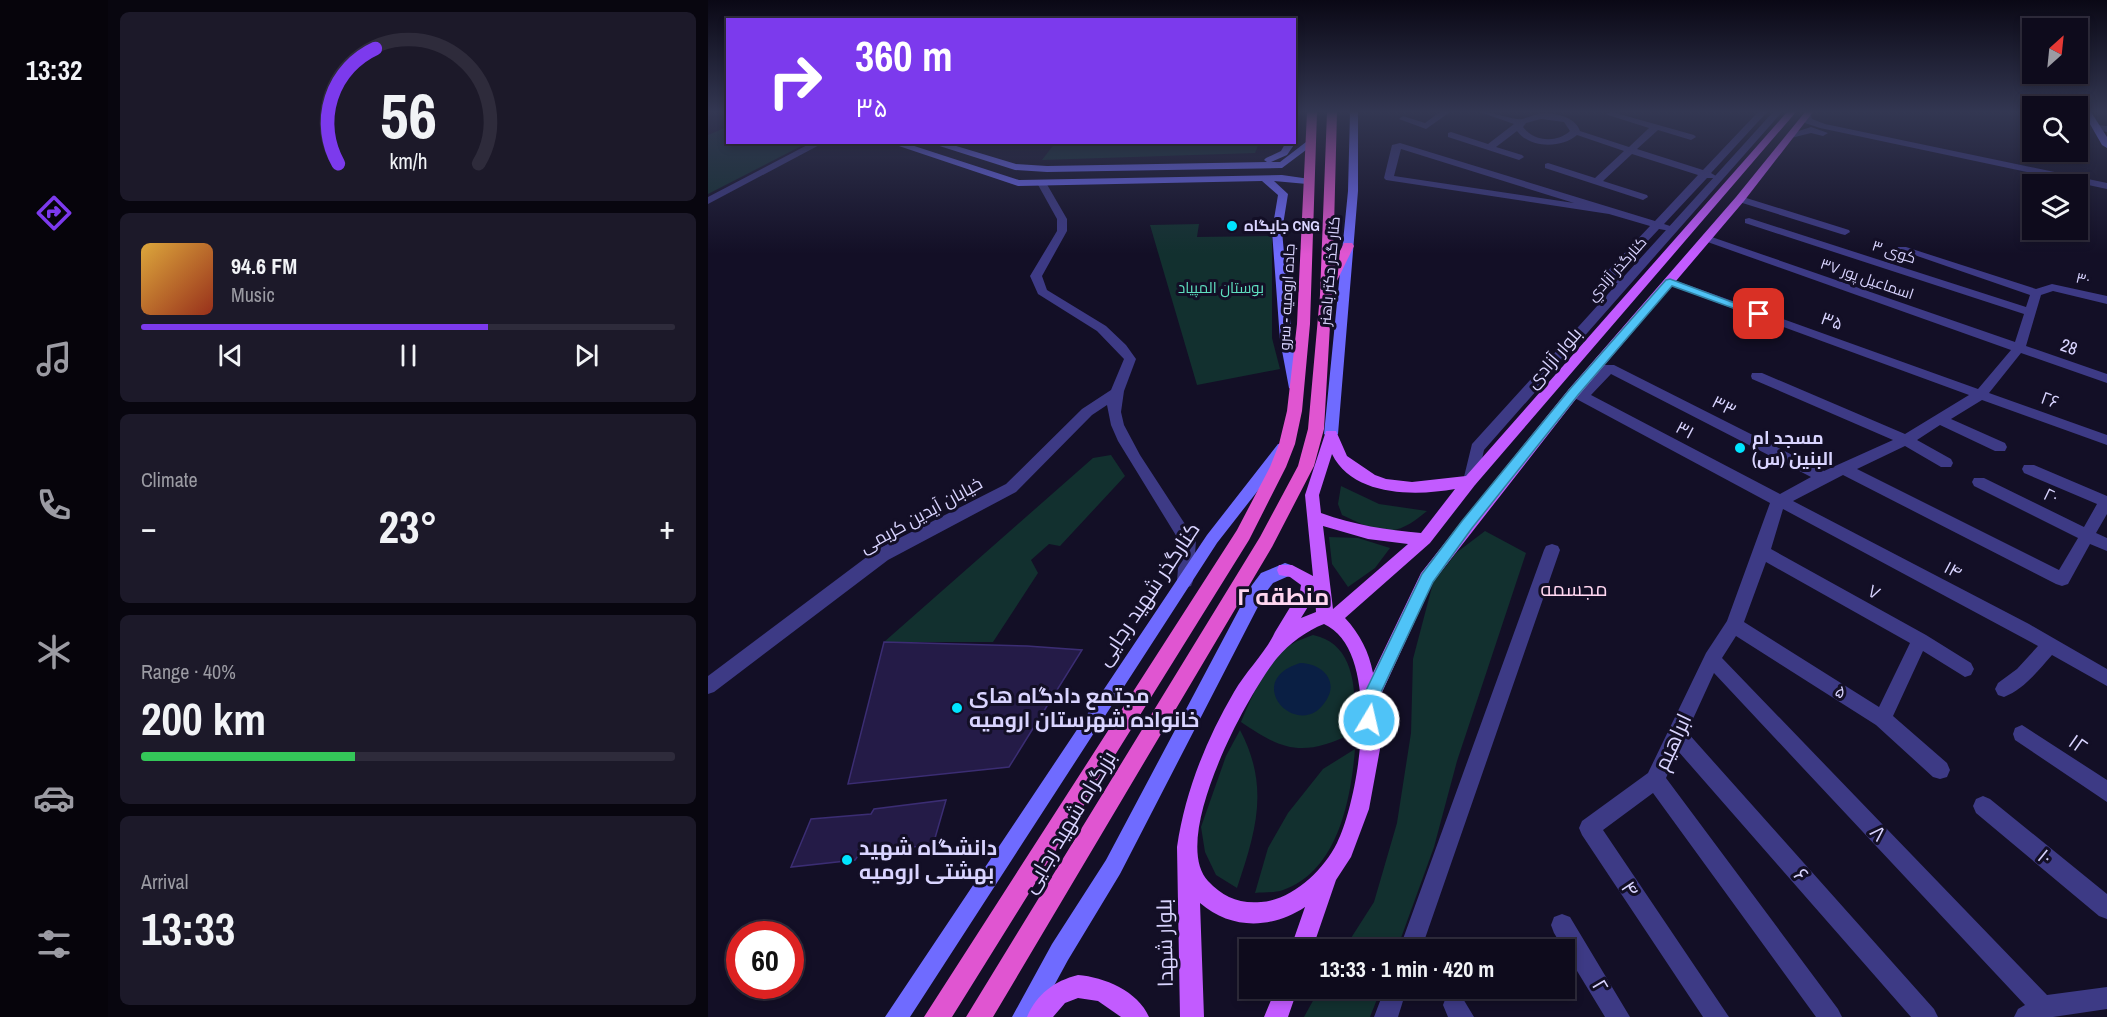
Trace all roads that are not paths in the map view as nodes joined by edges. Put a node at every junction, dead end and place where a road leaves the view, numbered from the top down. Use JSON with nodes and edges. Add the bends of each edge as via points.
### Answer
{"nodes":[{"id":1,"x":788,"y":159,"type":"edge"},
{"id":2,"x":944,"y":159,"type":"edge"},
{"id":3,"x":992,"y":159,"type":"edge"},
{"id":4,"x":1272,"y":159,"type":"edge"},
{"id":5,"x":1289,"y":159,"type":"edge"},
{"id":6,"x":1308,"y":159,"type":"edge"},
{"id":7,"x":1330,"y":159,"type":"edge"},
{"id":8,"x":1353,"y":159,"type":"edge"},
{"id":9,"x":1393,"y":159,"type":"edge"},
{"id":10,"x":1442,"y":159,"type":"edge"},
{"id":11,"x":1621,"y":159,"type":"edge"},
{"id":12,"x":1652,"y":159,"type":"edge"},
{"id":13,"x":1723,"y":159,"type":"edge"},
{"id":14,"x":1728,"y":159,"type":"edge"},
{"id":15,"x":1751,"y":159,"type":"edge"},
{"id":16,"x":1772,"y":159,"type":"edge"},
{"id":17,"x":1968,"y":159,"type":"edge"},
{"id":18,"x":1988,"y":159,"type":"edge"},
{"id":19,"x":1254,"y":165,"type":"junction"},
{"id":20,"x":1282,"y":165,"type":"junction"},
{"id":21,"x":1548,"y":166,"type":"dead end"},
{"id":22,"x":2025,"y":174,"type":"edge"},
{"id":23,"x":1282,"y":178,"type":"junction"},
{"id":24,"x":1500,"y":178,"type":"junction"},
{"id":25,"x":1708,"y":178,"type":"junction"},
{"id":26,"x":1265,"y":179,"type":"junction"},
{"id":27,"x":1597,"y":181,"type":"junction"},
{"id":28,"x":1306,"y":182,"type":"junction"},
{"id":29,"x":1042,"y":183,"type":"junction"},
{"id":30,"x":1729,"y":185,"type":"junction"},
{"id":31,"x":2107,"y":186,"type":"edge"},
{"id":32,"x":2088,"y":189,"type":"edge"},
{"id":33,"x":1283,"y":194,"type":"junction"},
{"id":34,"x":1495,"y":194,"type":"junction"},
{"id":35,"x":2107,"y":194,"type":"edge"},
{"id":36,"x":1643,"y":197,"type":"dead end"},
{"id":37,"x":1740,"y":199,"type":"junction"},
{"id":38,"x":708,"y":201,"type":"edge"},
{"id":39,"x":1607,"y":211,"type":"junction"},
{"id":40,"x":1749,"y":221,"type":"dead end"},
{"id":41,"x":1658,"y":225,"type":"junction"},
{"id":42,"x":1672,"y":230,"type":"junction"},
{"id":43,"x":1845,"y":232,"type":"dead end"},
{"id":44,"x":1706,"y":238,"type":"junction"},
{"id":45,"x":1348,"y":246,"type":"junction"},
{"id":46,"x":1902,"y":249,"type":"dead end"},
{"id":47,"x":1670,"y":282,"type":"junction"},
{"id":48,"x":1624,"y":284,"type":"junction"},
{"id":49,"x":2036,"y":293,"type":"junction"},
{"id":50,"x":1326,"y":295,"type":"junction"},
{"id":51,"x":2107,"y":300,"type":"edge"},
{"id":52,"x":2030,"y":312,"type":"junction"},
{"id":53,"x":2019,"y":348,"type":"junction"},
{"id":54,"x":1757,"y":376,"type":"dead end"},
{"id":55,"x":2107,"y":379,"type":"edge"},
{"id":56,"x":1118,"y":392,"type":"junction"},
{"id":57,"x":1297,"y":392,"type":"junction"},
{"id":58,"x":1579,"y":394,"type":"junction"},
{"id":59,"x":1981,"y":394,"type":"junction"},
{"id":60,"x":1939,"y":419,"type":"junction"},
{"id":61,"x":1323,"y":431,"type":"junction"},
{"id":62,"x":1906,"y":440,"type":"junction"},
{"id":63,"x":2107,"y":440,"type":"edge"},
{"id":64,"x":1287,"y":443,"type":"junction"},
{"id":65,"x":2000,"y":447,"type":"dead end"},
{"id":66,"x":1946,"y":462,"type":"dead end"},
{"id":67,"x":1844,"y":469,"type":"junction"},
{"id":68,"x":2028,"y":469,"type":"dead end"},
{"id":69,"x":1823,"y":477,"type":"junction"},
{"id":70,"x":1273,"y":480,"type":"joint"},
{"id":71,"x":1470,"y":481,"type":"junction"},
{"id":72,"x":1978,"y":482,"type":"dead end"},
{"id":73,"x":1778,"y":501,"type":"junction"},
{"id":74,"x":1314,"y":516,"type":"junction"},
{"id":75,"x":2087,"y":535,"type":"junction"},
{"id":76,"x":1425,"y":538,"type":"junction"},
{"id":77,"x":1212,"y":539,"type":"junction"},
{"id":78,"x":1188,"y":541,"type":"junction"},
{"id":79,"x":2107,"y":545,"type":"edge"},
{"id":80,"x":1552,"y":550,"type":"dead end"},
{"id":81,"x":1762,"y":552,"type":"junction"},
{"id":82,"x":1185,"y":580,"type":"junction"},
{"id":83,"x":1330,"y":617,"type":"junction"},
{"id":84,"x":1734,"y":625,"type":"junction"},
{"id":85,"x":1920,"y":640,"type":"junction"},
{"id":86,"x":2050,"y":645,"type":"junction"},
{"id":87,"x":1272,"y":652,"type":"junction"},
{"id":88,"x":1712,"y":659,"type":"junction"},
{"id":89,"x":1965,"y":669,"type":"dead end"},
{"id":90,"x":2107,"y":676,"type":"edge"},
{"id":91,"x":708,"y":686,"type":"edge"},
{"id":92,"x":2004,"y":689,"type":"dead end"},
{"id":93,"x":1368,"y":703,"type":"junction"},
{"id":94,"x":1881,"y":719,"type":"junction"},
{"id":95,"x":1676,"y":734,"type":"junction"},
{"id":96,"x":2022,"y":734,"type":"dead end"},
{"id":97,"x":1940,"y":770,"type":"dead end"},
{"id":98,"x":1655,"y":780,"type":"junction"},
{"id":99,"x":2107,"y":792,"type":"edge"},
{"id":100,"x":1983,"y":806,"type":"dead end"},
{"id":101,"x":1189,"y":868,"type":"junction"},
{"id":102,"x":1328,"y":872,"type":"junction"},
{"id":103,"x":2107,"y":908,"type":"edge"},
{"id":104,"x":1562,"y":925,"type":"dead end"},
{"id":105,"x":1305,"y":939,"type":"edge"},
{"id":106,"x":1414,"y":939,"type":"edge"},
{"id":107,"x":2107,"y":998,"type":"edge"},
{"id":108,"x":1283,"y":999,"type":"edge"},
{"id":109,"x":1392,"y":999,"type":"edge"},
{"id":110,"x":2035,"y":1012,"type":"edge"},
{"id":111,"x":897,"y":1017,"type":"edge"},
{"id":112,"x":937,"y":1017,"type":"edge"},
{"id":113,"x":979,"y":1017,"type":"edge"},
{"id":114,"x":1024,"y":1017,"type":"edge"},
{"id":115,"x":1039,"y":1017,"type":"edge"},
{"id":116,"x":1137,"y":1017,"type":"edge"},
{"id":117,"x":1192,"y":1017,"type":"edge"},
{"id":118,"x":1276,"y":1017,"type":"edge"},
{"id":119,"x":1386,"y":1017,"type":"edge"},
{"id":120,"x":1618,"y":1017,"type":"edge"},
{"id":121,"x":1717,"y":1017,"type":"edge"},
{"id":122,"x":1830,"y":1017,"type":"edge"},
{"id":123,"x":1926,"y":1017,"type":"edge"}],
"edges":[{"from":1,"to":38,"type":"street"},
{"from":2,"to":29,"type":"main road","via":[[1007,180]]},
{"from":3,"to":19,"type":"main road","via":[[1033,168]]},
{"from":4,"to":19,"type":"main road"},
{"from":5,"to":20,"type":"main road"},
{"from":6,"to":28,"type":"highway","name":"جاده ارومیه - سرو"},
{"from":7,"to":50,"type":"highway"},
{"from":8,"to":45,"type":"main road","name":"کنار گذر دکتر باهنر"},
{"from":9,"to":34,"type":"street","via":[[1389,178]]},
{"from":10,"to":24,"type":"street"},
{"from":11,"to":27,"type":"street"},
{"from":12,"to":25,"type":"street"},
{"from":13,"to":25,"type":"street"},
{"from":14,"to":25,"type":"street","name":"کنارگذر آزادي"},
{"from":15,"to":30,"type":"main road","name":"بلوار آزادی"},
{"from":16,"to":37,"type":"main road","name":"بلوار آزادی"},
{"from":17,"to":22,"type":"street"},
{"from":18,"to":31,"type":"street"},
{"from":19,"to":20,"type":"main road"},
{"from":20,"to":23,"type":"main road","via":[[1291,171]]},
{"from":21,"to":27,"type":"street"},
{"from":23,"to":26,"type":"main road"},
{"from":23,"to":28,"type":"main road"},
{"from":24,"to":34,"type":"street"},
{"from":24,"to":39,"type":"street"},
{"from":25,"to":30,"type":"street"},
{"from":25,"to":41,"type":"street"},
{"from":25,"to":42,"type":"street","name":"کنارگذر آزادي"},
{"from":26,"to":29,"type":"main road"},
{"from":26,"to":33,"type":"main road"},
{"from":27,"to":36,"type":"street"},
{"from":28,"to":33,"type":"main road"},
{"from":28,"to":57,"type":"highway","name":"جاده ارومیه - سرو","via":[[1306,295]]},
{"from":29,"to":56,"type":"street","via":[[1062,219],[1062,231],[1036,276],[1038,284],[1042,292],[1118,341],[1130,359]]},
{"from":30,"to":71,"type":"main road","name":"بلوار آزادی"},
{"from":32,"to":35,"type":"street"},
{"from":33,"to":57,"type":"main road","via":[[1277,231],[1286,340]]},
{"from":34,"to":39,"type":"street"},
{"from":37,"to":43,"type":"street"},
{"from":37,"to":44,"type":"main road","name":"بلوار آزادی"},
{"from":39,"to":41,"type":"street"},
{"from":40,"to":52,"type":"street","name":"کوی ۳"},
{"from":41,"to":42,"type":"street"},
{"from":41,"to":48,"type":"street","via":[[1608,277]]},
{"from":42,"to":48,"type":"street","name":"کنارگذر آزادي"},
{"from":44,"to":47,"type":"main road","name":"بلوار آزادی"},
{"from":44,"to":53,"type":"street","name":"اسماعیل پور ۳۷"},
{"from":45,"to":50,"type":"highway"},
{"from":45,"to":61,"type":"main road","name":"کنار گذر دکتر باهنر"},
{"from":46,"to":49,"type":"street"},
{"from":47,"to":58,"type":"main road","name":"بلوار آزادی"},
{"from":47,"to":59,"type":"street","name":"۳۵"},
{"from":48,"to":71,"type":"street","name":"کنارگذر آزادي","via":[[1478,448]]},
{"from":49,"to":51,"type":"street","name":"۳۰","via":[[2052,287]]},
{"from":49,"to":52,"type":"street"},
{"from":50,"to":61,"type":"highway"},
{"from":52,"to":53,"type":"street"},
{"from":53,"to":55,"type":"street","name":"28"},
{"from":53,"to":59,"type":"street"},
{"from":54,"to":62,"type":"street"},
{"from":56,"to":78,"type":"street","via":[[1114,411],[1122,434]]},
{"from":56,"to":91,"type":"street","name":"خیابان آیدین کریمی","via":[[1087,412],[1011,488],[882,555]]},
{"from":57,"to":64,"type":"highway","name":"جاده ارومیه - سرو"},
{"from":58,"to":69,"type":"street","name":"۳۳","via":[[1609,368]]},
{"from":58,"to":73,"type":"street","name":"۳۱"},
{"from":58,"to":93,"type":"main road","name":"بلوار آزادی","via":[[1427,578]]},
{"from":59,"to":60,"type":"street"},
{"from":59,"to":63,"type":"street","name":"۲۶"},
{"from":60,"to":62,"type":"street"},
{"from":60,"to":65,"type":"street"},
{"from":61,"to":71,"type":"main road","via":[[1343,461],[1382,484],[1428,489]]},
{"from":61,"to":74,"type":"main road","via":[[1312,495]]},
{"from":61,"to":113,"type":"highway","name":"بزرگراه شهید رجایی","via":[[1266,542]]},
{"from":62,"to":66,"type":"street"},
{"from":62,"to":67,"type":"street"},
{"from":64,"to":70,"type":"highway","name":"جاده ارومیه - سرو"},
{"from":64,"to":77,"type":"main road","name":"کنارگذر شهید رجایی"},
{"from":67,"to":69,"type":"street"},
{"from":67,"to":75,"type":"street","via":[[2062,579]]},
{"from":68,"to":75,"type":"street","via":[[2106,502]]},
{"from":69,"to":73,"type":"street"},
{"from":70,"to":112,"type":"highway","name":"بزرگراه شهید رجایی","via":[[1243,535]]},
{"from":71,"to":76,"type":"main road","name":"بلوار آزادی"},
{"from":72,"to":75,"type":"street","name":"۲۰"},
{"from":73,"to":81,"type":"street","name":"ابراهیم"},
{"from":73,"to":86,"type":"street","name":"۱۴"},
{"from":74,"to":76,"type":"main road","via":[[1372,535]]},
{"from":74,"to":83,"type":"main road"},
{"from":75,"to":79,"type":"street","name":"۲۰"},
{"from":76,"to":83,"type":"main road","name":"بلوار آزادی"},
{"from":77,"to":78,"type":"street"},
{"from":77,"to":82,"type":"main road","name":"کنارگذر شهید رجایی"},
{"from":78,"to":82,"type":"street"},
{"from":80,"to":106,"type":"street"},
{"from":81,"to":84,"type":"street","name":"ابراهیم"},
{"from":81,"to":85,"type":"street","name":"۷"},
{"from":82,"to":111,"type":"main road","name":"کنارگذر شهید رجایی"},
{"from":83,"to":87,"type":"main road","name":"بلوار آزادی","via":[[1300,626]]},
{"from":83,"to":93,"type":"main road","via":[[1343,624],[1354,641]]},
{"from":84,"to":88,"type":"street","name":"ابراهیم"},
{"from":84,"to":94,"type":"street","name":"۵"},
{"from":85,"to":89,"type":"street","name":"۷"},
{"from":85,"to":94,"type":"street"},
{"from":86,"to":90,"type":"street","name":"۱۴"},
{"from":86,"to":92,"type":"street","via":[[2024,675]]},
{"from":87,"to":101,"type":"main road","name":"بلوار شهدا","via":[[1233,712],[1203,775],[1188,844]]},
{"from":87,"to":114,"type":"main road","via":[[1308,592],[1308,583],[1295,571],[1285,570],[1267,578],[1258,590],[1113,867]]},
{"from":88,"to":95,"type":"street","name":"ابراهیم"},
{"from":88,"to":110,"type":"street","name":"۸"},
{"from":93,"to":102,"type":"main road","via":[[1371,736],[1365,781],[1343,852]]},
{"from":94,"to":97,"type":"street","name":"۵"},
{"from":95,"to":98,"type":"street","name":"ابراهیم"},
{"from":95,"to":123,"type":"street","name":"۶"},
{"from":96,"to":99,"type":"street","name":"۱۲"},
{"from":98,"to":121,"type":"street","name":"۴","via":[[1589,828]]},
{"from":98,"to":122,"type":"street","name":"ابراهیم"},
{"from":100,"to":103,"type":"street","name":"۱۰"},
{"from":101,"to":102,"type":"main road","via":[[1204,893],[1219,905],[1258,914],[1298,902]]},
{"from":101,"to":117,"type":"main road","name":"بلوار شهدا"},
{"from":102,"to":105,"type":"main road"},
{"from":104,"to":120,"type":"street","name":"۲"},
{"from":107,"to":110,"type":"street"},
{"from":108,"to":118,"type":"main road"},
{"from":109,"to":119,"type":"street"},
{"from":115,"to":116,"type":"main road","via":[[1058,994],[1079,986],[1118,999]]}]}
